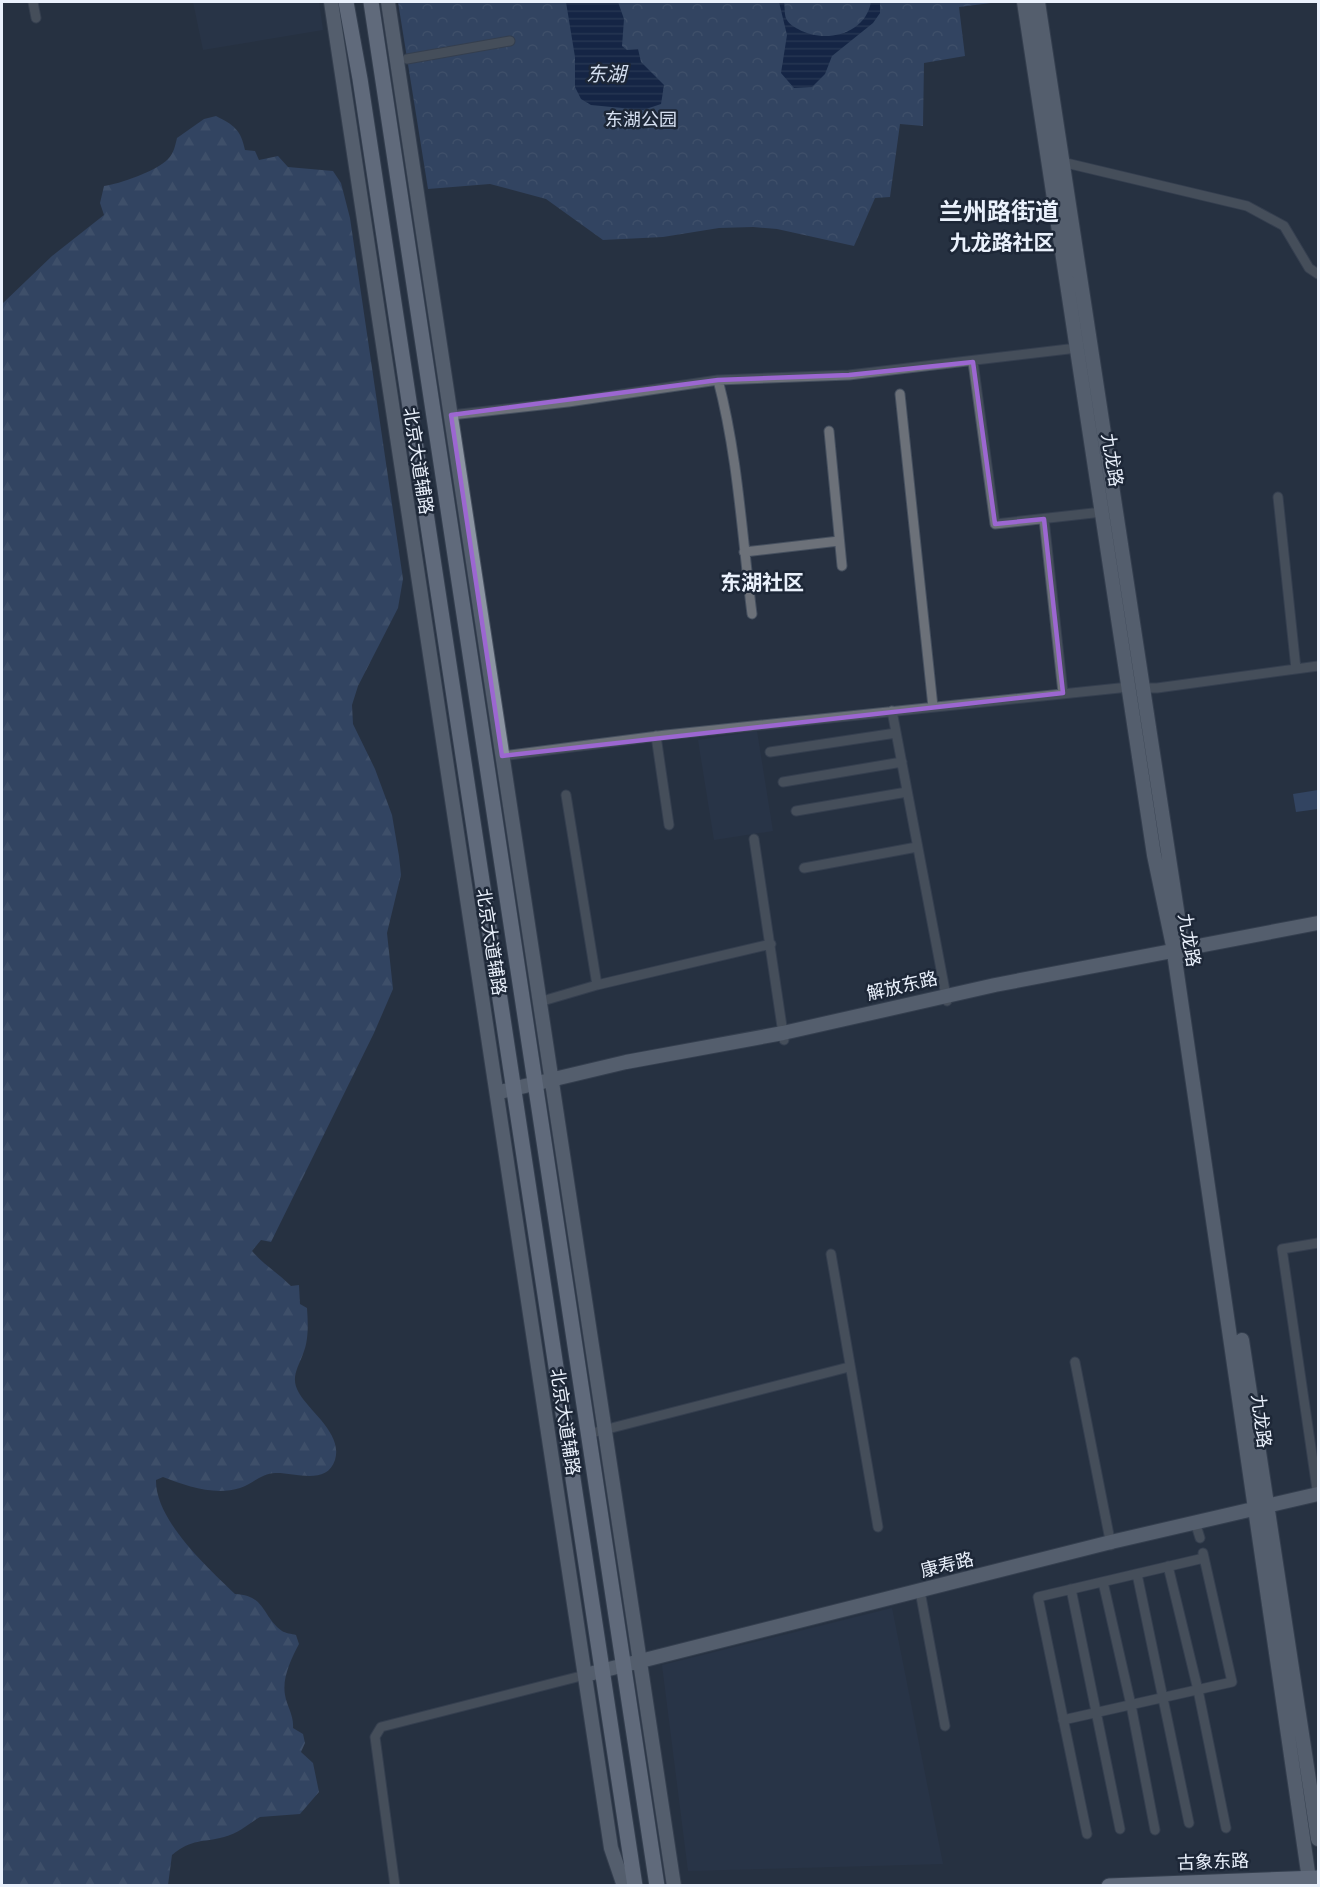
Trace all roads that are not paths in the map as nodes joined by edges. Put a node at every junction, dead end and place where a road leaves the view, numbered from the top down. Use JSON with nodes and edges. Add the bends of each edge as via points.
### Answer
{"nodes":[{"id":1,"x":33,"y":2,"type":"edge"},
{"id":2,"x":330,"y":2,"type":"edge"},
{"id":3,"x":346,"y":2,"type":"edge"},
{"id":4,"x":371,"y":2,"type":"edge"},
{"id":5,"x":388,"y":2,"type":"edge"},
{"id":6,"x":1024,"y":2,"type":"edge"},
{"id":7,"x":1038,"y":2,"type":"edge"},
{"id":8,"x":36,"y":18,"type":"dead end"},
{"id":9,"x":510,"y":41,"type":"dead end"},
{"id":10,"x":407,"y":59,"type":"dead end"},
{"id":11,"x":1062,"y":162,"type":"junction"},
{"id":12,"x":1318,"y":274,"type":"edge"},
{"id":13,"x":1077,"y":348,"type":"junction"},
{"id":14,"x":973,"y":362,"type":"junction"},
{"id":15,"x":718,"y":380,"type":"junction"},
{"id":16,"x":900,"y":393,"type":"dead end"},
{"id":17,"x":451,"y":415,"type":"junction"},
{"id":18,"x":829,"y":431,"type":"dead end"},
{"id":19,"x":1278,"y":497,"type":"dead end"},
{"id":20,"x":1102,"y":512,"type":"junction"},
{"id":21,"x":1044,"y":519,"type":"junction"},
{"id":22,"x":839,"y":541,"type":"junction"},
{"id":23,"x":744,"y":552,"type":"junction"},
{"id":24,"x":842,"y":567,"type":"dead end"},
{"id":25,"x":752,"y":614,"type":"dead end"},
{"id":26,"x":1318,"y":666,"type":"edge"},
{"id":27,"x":1296,"y":669,"type":"junction"},
{"id":28,"x":1136,"y":687,"type":"junction"},
{"id":29,"x":1063,"y":693,"type":"junction"},
{"id":30,"x":933,"y":707,"type":"junction"},
{"id":31,"x":892,"y":711,"type":"junction"},
{"id":32,"x":896,"y":733,"type":"junction"},
{"id":33,"x":656,"y":736,"type":"junction"},
{"id":34,"x":770,"y":752,"type":"dead end"},
{"id":35,"x":502,"y":756,"type":"junction"},
{"id":36,"x":902,"y":762,"type":"junction"},
{"id":37,"x":783,"y":782,"type":"dead end"},
{"id":38,"x":907,"y":792,"type":"junction"},
{"id":39,"x":566,"y":795,"type":"dead end"},
{"id":40,"x":796,"y":811,"type":"dead end"},
{"id":41,"x":669,"y":825,"type":"dead end"},
{"id":42,"x":754,"y":839,"type":"dead end"},
{"id":43,"x":917,"y":848,"type":"junction"},
{"id":44,"x":804,"y":868,"type":"dead end"},
{"id":45,"x":1318,"y":923,"type":"edge"},
{"id":46,"x":1318,"y":931,"type":"edge"},
{"id":47,"x":771,"y":944,"type":"junction"},
{"id":48,"x":1179,"y":954,"type":"junction"},
{"id":49,"x":597,"y":985,"type":"junction"},
{"id":50,"x":946,"y":998,"type":"junction"},
{"id":51,"x":539,"y":1002,"type":"junction"},
{"id":52,"x":784,"y":1037,"type":"junction"},
{"id":53,"x":544,"y":1086,"type":"junction"},
{"id":54,"x":514,"y":1093,"type":"junction"},
{"id":55,"x":497,"y":1096,"type":"junction"},
{"id":56,"x":1318,"y":1243,"type":"edge"},
{"id":57,"x":831,"y":1254,"type":"dead end"},
{"id":58,"x":1075,"y":1362,"type":"dead end"},
{"id":59,"x":849,"y":1367,"type":"junction"},
{"id":60,"x":604,"y":1430,"type":"junction"},
{"id":61,"x":588,"y":1434,"type":"junction"},
{"id":62,"x":1318,"y":1495,"type":"edge"},
{"id":63,"x":1260,"y":1510,"type":"junction"},
{"id":64,"x":878,"y":1527,"type":"dead end"},
{"id":65,"x":1111,"y":1545,"type":"junction"},
{"id":66,"x":1168,"y":1566,"type":"junction"},
{"id":67,"x":1137,"y":1574,"type":"junction"},
{"id":68,"x":1103,"y":1582,"type":"junction"},
{"id":69,"x":1071,"y":1589,"type":"junction"},
{"id":70,"x":920,"y":1593,"type":"junction"},
{"id":71,"x":640,"y":1664,"type":"junction"},
{"id":72,"x":623,"y":1668,"type":"junction"},
{"id":73,"x":602,"y":1673,"type":"junction"},
{"id":74,"x":585,"y":1677,"type":"junction"},
{"id":75,"x":1198,"y":1690,"type":"junction"},
{"id":76,"x":1163,"y":1698,"type":"junction"},
{"id":77,"x":1131,"y":1705,"type":"junction"},
{"id":78,"x":1096,"y":1712,"type":"junction"},
{"id":79,"x":1063,"y":1720,"type":"junction"},
{"id":80,"x":945,"y":1726,"type":"dead end"},
{"id":81,"x":1189,"y":1823,"type":"dead end"},
{"id":82,"x":1226,"y":1828,"type":"dead end"},
{"id":83,"x":1120,"y":1829,"type":"dead end"},
{"id":84,"x":1155,"y":1830,"type":"dead end"},
{"id":85,"x":1087,"y":1834,"type":"dead end"},
{"id":86,"x":1318,"y":1839,"type":"edge"},
{"id":87,"x":1312,"y":1881,"type":"edge"},
{"id":88,"x":395,"y":1886,"type":"edge"},
{"id":89,"x":624,"y":1886,"type":"edge"},
{"id":90,"x":635,"y":1886,"type":"edge"},
{"id":91,"x":657,"y":1886,"type":"edge"},
{"id":92,"x":674,"y":1886,"type":"edge"},
{"id":93,"x":1109,"y":1886,"type":"edge"}],
"edges":[{"from":1,"to":8,"type":"street"},
{"from":2,"to":55,"type":"main road","name":"北京大道辅路"},
{"from":3,"to":54,"type":"main road"},
{"from":4,"to":53,"type":"main road"},
{"from":5,"to":17,"type":"main road"},
{"from":6,"to":13,"type":"main road","name":"九龙路"},
{"from":7,"to":11,"type":"main road","name":"九龙路"},
{"from":9,"to":10,"type":"street"},
{"from":11,"to":12,"type":"street","via":[[1247,206],[1284,226],[1309,268]]},
{"from":11,"to":28,"type":"main road","name":"九龙路"},
{"from":13,"to":14,"type":"street"},
{"from":13,"to":20,"type":"main road","name":"九龙路"},
{"from":14,"to":15,"type":"street","via":[[849,375]]},
{"from":14,"to":21,"type":"street","via":[[995,524]]},
{"from":15,"to":17,"type":"street"},
{"from":15,"to":23,"type":"street","via":[[738,488]]},
{"from":16,"to":30,"type":"street"},
{"from":17,"to":35,"type":"main road"},
{"from":18,"to":22,"type":"street"},
{"from":19,"to":27,"type":"street"},
{"from":20,"to":21,"type":"street"},
{"from":20,"to":28,"type":"main road","name":"九龙路"},
{"from":21,"to":29,"type":"street"},
{"from":22,"to":23,"type":"street"},
{"from":22,"to":24,"type":"street"},
{"from":23,"to":25,"type":"street"},
{"from":26,"to":27,"type":"street"},
{"from":27,"to":28,"type":"street","via":[[1157,688]]},
{"from":28,"to":29,"type":"street"},
{"from":28,"to":48,"type":"main road","name":"九龙路"},
{"from":29,"to":30,"type":"street"},
{"from":30,"to":31,"type":"street"},
{"from":31,"to":32,"type":"street"},
{"from":31,"to":33,"type":"street"},
{"from":32,"to":34,"type":"street"},
{"from":32,"to":36,"type":"street"},
{"from":33,"to":35,"type":"street"},
{"from":33,"to":41,"type":"street"},
{"from":35,"to":51,"type":"main road"},
{"from":36,"to":37,"type":"street"},
{"from":36,"to":38,"type":"street"},
{"from":38,"to":40,"type":"street"},
{"from":38,"to":43,"type":"street"},
{"from":39,"to":49,"type":"street"},
{"from":42,"to":47,"type":"street"},
{"from":43,"to":44,"type":"street"},
{"from":43,"to":50,"type":"street"},
{"from":45,"to":48,"type":"main road","name":"解放东路"},
{"from":46,"to":48,"type":"main road","name":"解放东路"},
{"from":47,"to":49,"type":"street"},
{"from":47,"to":52,"type":"street"},
{"from":48,"to":50,"type":"main road","name":"解放东路"},
{"from":48,"to":63,"type":"main road","name":"九龙路"},
{"from":49,"to":51,"type":"street"},
{"from":50,"to":52,"type":"main road","name":"解放东路"},
{"from":51,"to":53,"type":"main road"},
{"from":52,"to":53,"type":"main road","name":"解放东路"},
{"from":53,"to":54,"type":"main road","name":"解放东路"},
{"from":53,"to":60,"type":"main road"},
{"from":53,"to":61,"type":"main road"},
{"from":54,"to":55,"type":"main road","name":"解放东路"},
{"from":54,"to":73,"type":"main road"},
{"from":55,"to":74,"type":"main road","name":"北京大道辅路"},
{"from":56,"to":62,"type":"street","via":[[1282,1249]]},
{"from":57,"to":59,"type":"street"},
{"from":58,"to":65,"type":"street"},
{"from":59,"to":60,"type":"street"},
{"from":59,"to":64,"type":"street"},
{"from":60,"to":61,"type":"street"},
{"from":60,"to":71,"type":"main road"},
{"from":61,"to":72,"type":"main road"},
{"from":62,"to":63,"type":"main road","name":"康寿路"},
{"from":63,"to":65,"type":"main road","name":"康寿路","via":[[1197,1529]]},
{"from":63,"to":86,"type":"main road","name":"九龙路"},
{"from":63,"to":87,"type":"main road","name":"九龙路"},
{"from":65,"to":70,"type":"main road","name":"康寿路"},
{"from":66,"to":67,"type":"street"},
{"from":66,"to":75,"type":"street"},
{"from":66,"to":75,"type":"street","via":[[1203,1555],[1232,1682]]},
{"from":67,"to":68,"type":"street"},
{"from":67,"to":76,"type":"street"},
{"from":68,"to":69,"type":"street"},
{"from":68,"to":77,"type":"street"},
{"from":69,"to":78,"type":"street"},
{"from":69,"to":79,"type":"street","via":[[1038,1597]]},
{"from":70,"to":71,"type":"main road","name":"康寿路"},
{"from":70,"to":80,"type":"street"},
{"from":71,"to":72,"type":"main road","name":"康寿路"},
{"from":71,"to":92,"type":"main road"},
{"from":72,"to":73,"type":"main road","name":"康寿路"},
{"from":72,"to":91,"type":"main road"},
{"from":73,"to":74,"type":"main road","name":"康寿路"},
{"from":73,"to":90,"type":"main road"},
{"from":74,"to":88,"type":"street","via":[[381,1727],[375,1737],[376,1749]]},
{"from":74,"to":89,"type":"main road","name":"北京大道辅路","via":[[611,1848]]},
{"from":75,"to":76,"type":"street"},
{"from":75,"to":82,"type":"street"},
{"from":76,"to":77,"type":"street"},
{"from":76,"to":81,"type":"street"},
{"from":77,"to":78,"type":"street"},
{"from":77,"to":84,"type":"street"},
{"from":78,"to":79,"type":"street"},
{"from":78,"to":83,"type":"street"},
{"from":79,"to":85,"type":"street"},
{"from":87,"to":93,"type":"main road","name":"古象东路"}]}
